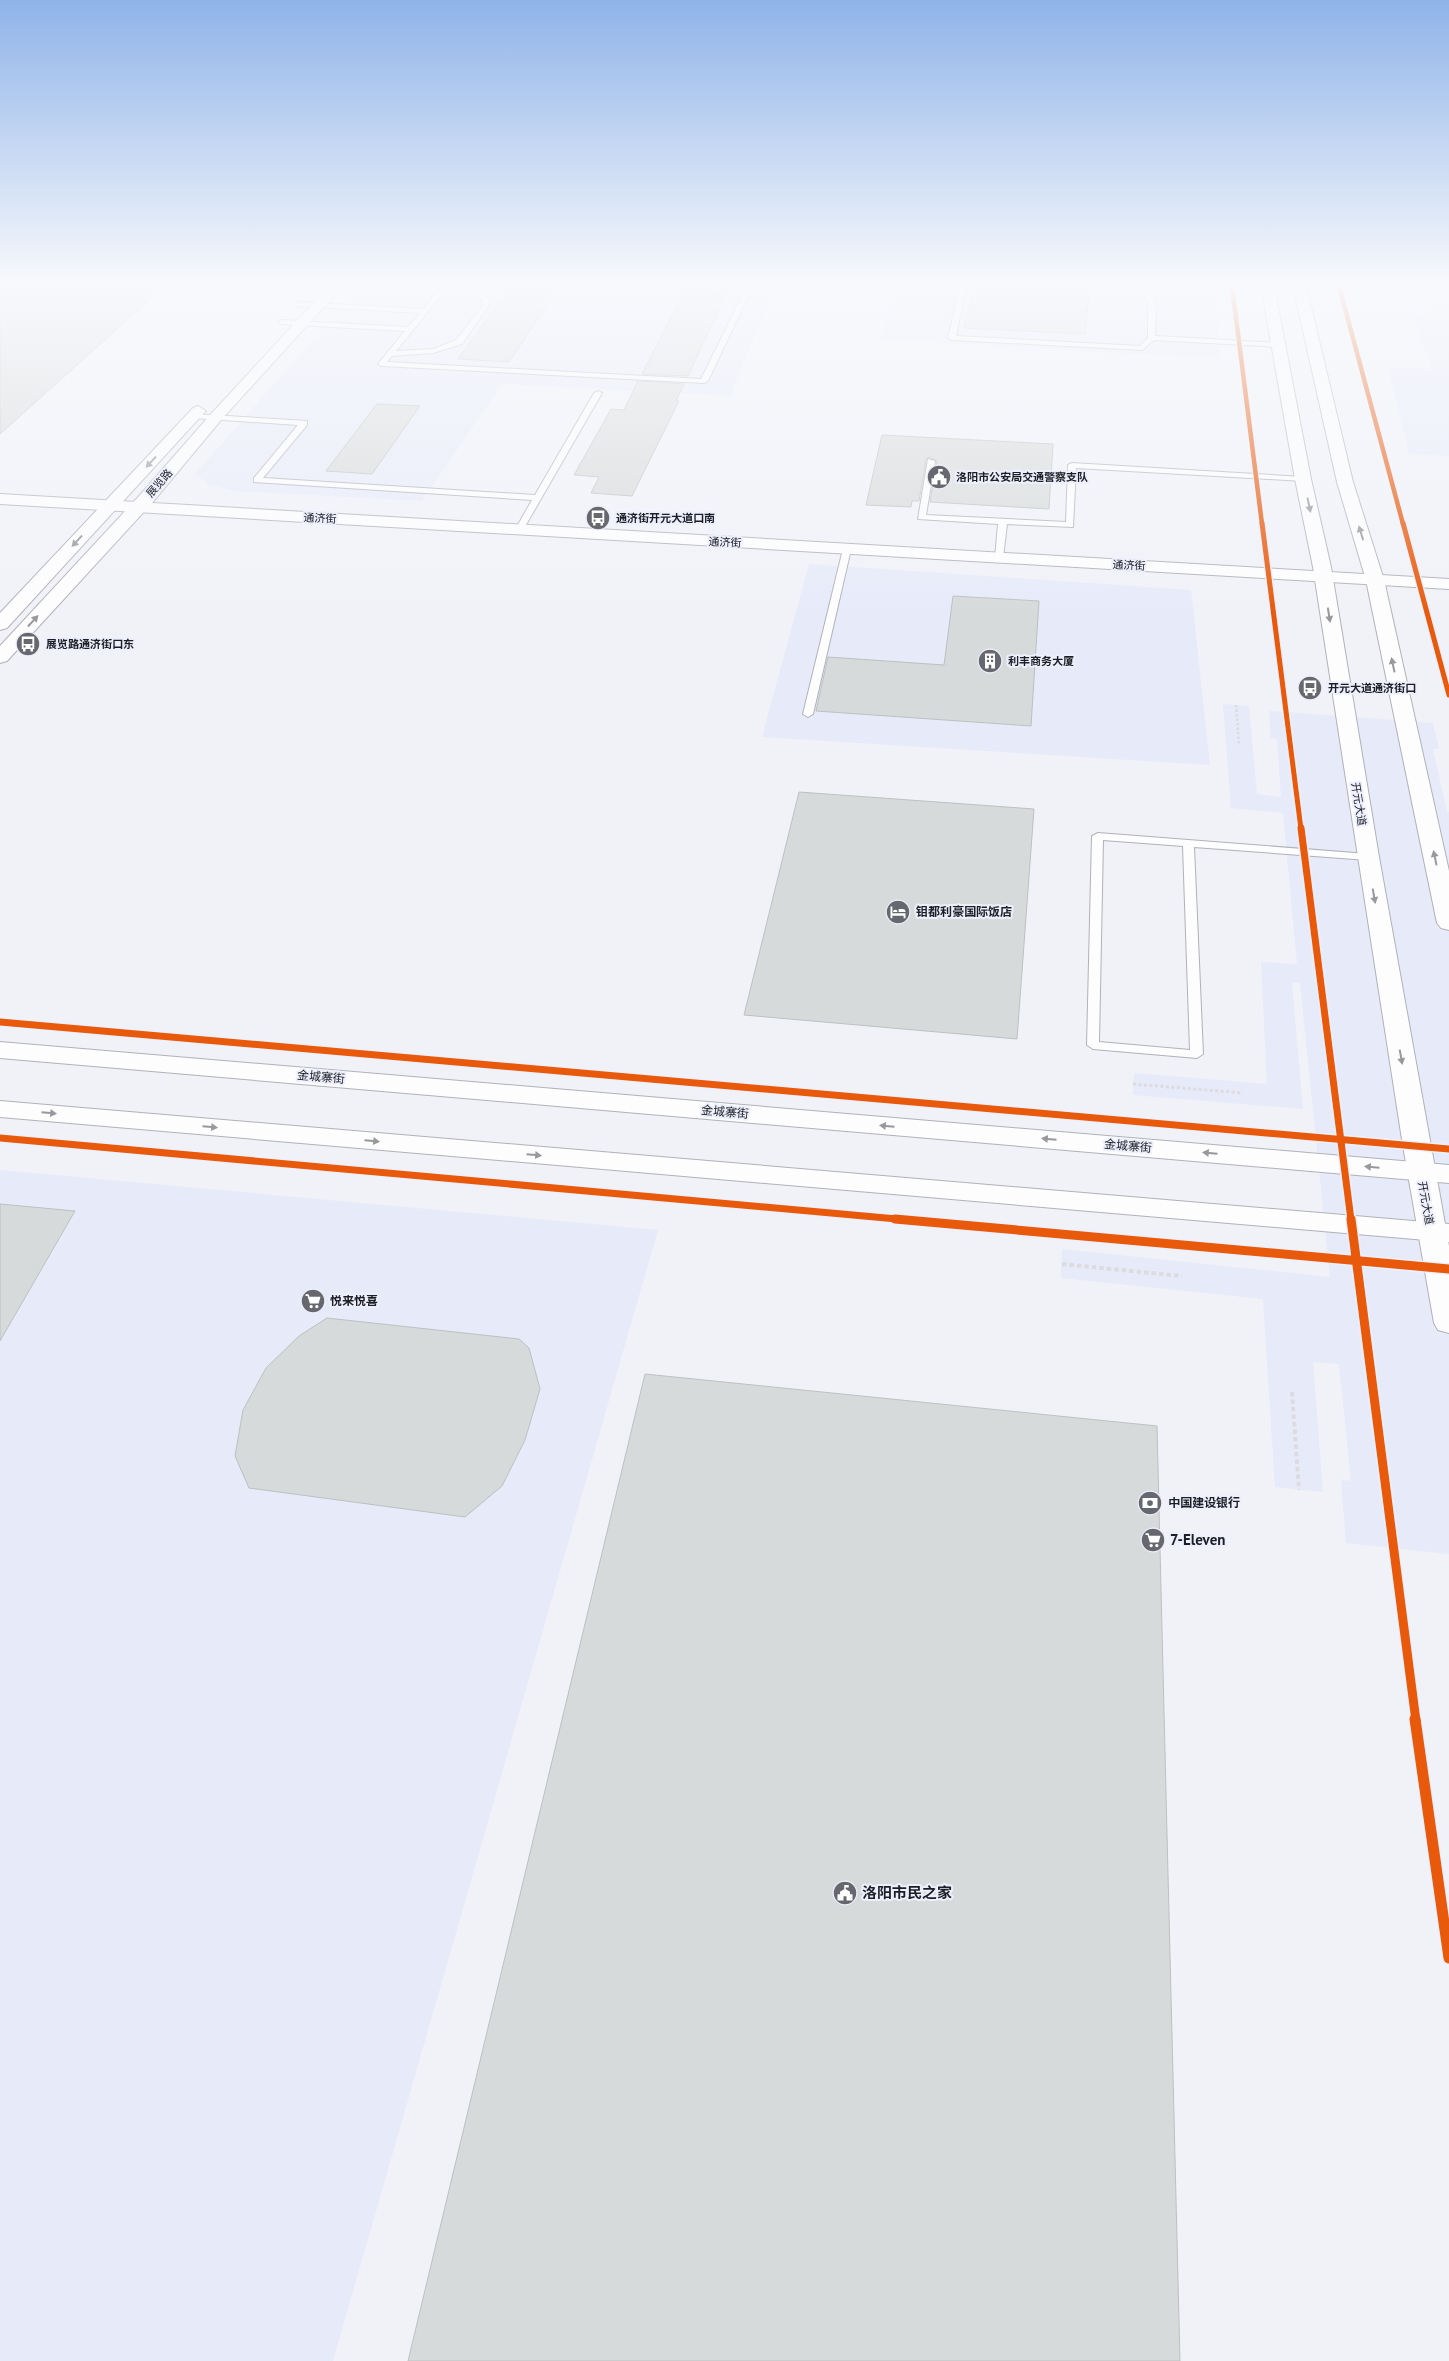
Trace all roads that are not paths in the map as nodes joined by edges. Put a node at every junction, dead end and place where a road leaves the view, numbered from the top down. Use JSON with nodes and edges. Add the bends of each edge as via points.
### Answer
{"nodes":[{"id":1,"x":235,"y":396,"type":"edge"},
{"id":2,"x":596,"y":396,"type":"edge"},
{"id":3,"x":1287,"y":396,"type":"edge"},
{"id":4,"x":1325,"y":396,"type":"edge"},
{"id":5,"x":207,"y":401,"type":"dead end"},
{"id":6,"x":193,"y":416,"type":"junction"},
{"id":7,"x":216,"y":417,"type":"junction"},
{"id":8,"x":931,"y":461,"type":"dead end"},
{"id":9,"x":1303,"y":479,"type":"junction"},
{"id":10,"x":0,"y":490,"type":"edge"},
{"id":11,"x":537,"y":498,"type":"junction"},
{"id":12,"x":0,"y":499,"type":"edge"},
{"id":13,"x":115,"y":501,"type":"junction"},
{"id":14,"x":141,"y":503,"type":"junction"},
{"id":15,"x":1003,"y":521,"type":"junction"},
{"id":16,"x":522,"y":526,"type":"junction"},
{"id":17,"x":847,"y":549,"type":"junction"},
{"id":18,"x":999,"y":553,"type":"junction"},
{"id":19,"x":1323,"y":572,"type":"junction"},
{"id":20,"x":1449,"y":574,"type":"edge"},
{"id":21,"x":1374,"y":575,"type":"junction"},
{"id":22,"x":1449,"y":584,"type":"edge"},
{"id":23,"x":0,"y":624,"type":"edge"},
{"id":24,"x":0,"y":656,"type":"edge"},
{"id":25,"x":808,"y":714,"type":"dead end"},
{"id":26,"x":1188,"y":844,"type":"junction"},
{"id":27,"x":1368,"y":857,"type":"junction"},
{"id":28,"x":1449,"y":923,"type":"edge"},
{"id":29,"x":0,"y":1050,"type":"edge"},
{"id":30,"x":0,"y":1109,"type":"edge"},
{"id":31,"x":1421,"y":1171,"type":"junction"},
{"id":32,"x":1449,"y":1174,"type":"edge"},
{"id":33,"x":1440,"y":1232,"type":"edge"},
{"id":34,"x":1449,"y":1323,"type":"edge"}],
"edges":[{"from":1,"to":7,"type":"main road","name":"展览路"},
{"from":2,"to":11,"type":"lane"},
{"from":3,"to":9,"type":"main road","name":"开元大道"},
{"from":21,"to":4,"type":"main road","one_way":true,"via":[[1345,482]]},
{"from":5,"to":6,"type":"main road","name":"展览路"},
{"from":6,"to":7,"type":"lane"},
{"from":6,"to":13,"type":"main road","name":"展览路","one_way":true},
{"from":7,"to":11,"type":"lane","via":[[304,423],[256,480]]},
{"from":7,"to":14,"type":"main road","name":"展览路"},
{"from":8,"to":15,"type":"lane","via":[[921,517]]},
{"from":9,"to":15,"type":"lane","via":[[1072,465],[1070,525]]},
{"from":9,"to":19,"type":"main road","name":"开元大道","one_way":true},
{"from":10,"to":13,"type":"main road","name":"通济街"},
{"from":11,"to":16,"type":"lane"},
{"from":12,"to":13,"type":"main road","name":"通济街"},
{"from":13,"to":14,"type":"main road","name":"通济街"},
{"from":13,"to":23,"type":"main road","name":"展览路","one_way":true},
{"from":14,"to":16,"type":"main road","name":"通济街"},
{"from":24,"to":14,"type":"main road","name":"展览路","one_way":true},
{"from":15,"to":18,"type":"lane"},
{"from":16,"to":17,"type":"main road","name":"通济街"},
{"from":16,"to":18,"type":"main road","name":"通济街"},
{"from":17,"to":18,"type":"main road","name":"通济街"},
{"from":17,"to":25,"type":"lane"},
{"from":18,"to":19,"type":"main road","name":"通济街"},
{"from":19,"to":21,"type":"main road","name":"通济街"},
{"from":19,"to":27,"type":"main road","name":"开元大道","one_way":true},
{"from":20,"to":21,"type":"main road","name":"通济街"},
{"from":21,"to":22,"type":"main road","name":"通济街"},
{"from":28,"to":21,"type":"main road","one_way":true},
{"from":26,"to":26,"type":"lane","via":[[1098,836],[1093,1045],[1197,1054]]},
{"from":26,"to":27,"type":"lane"},
{"from":27,"to":31,"type":"main road","name":"开元大道","one_way":true},
{"from":31,"to":29,"type":"main road","name":"金城寨街","one_way":true},
{"from":30,"to":33,"type":"main road","one_way":true},
{"from":31,"to":32,"type":"main road","name":"金城寨街"},
{"from":31,"to":33,"type":"main road","name":"开元大道"},
{"from":33,"to":34,"type":"main road","name":"开元大道"}]}
